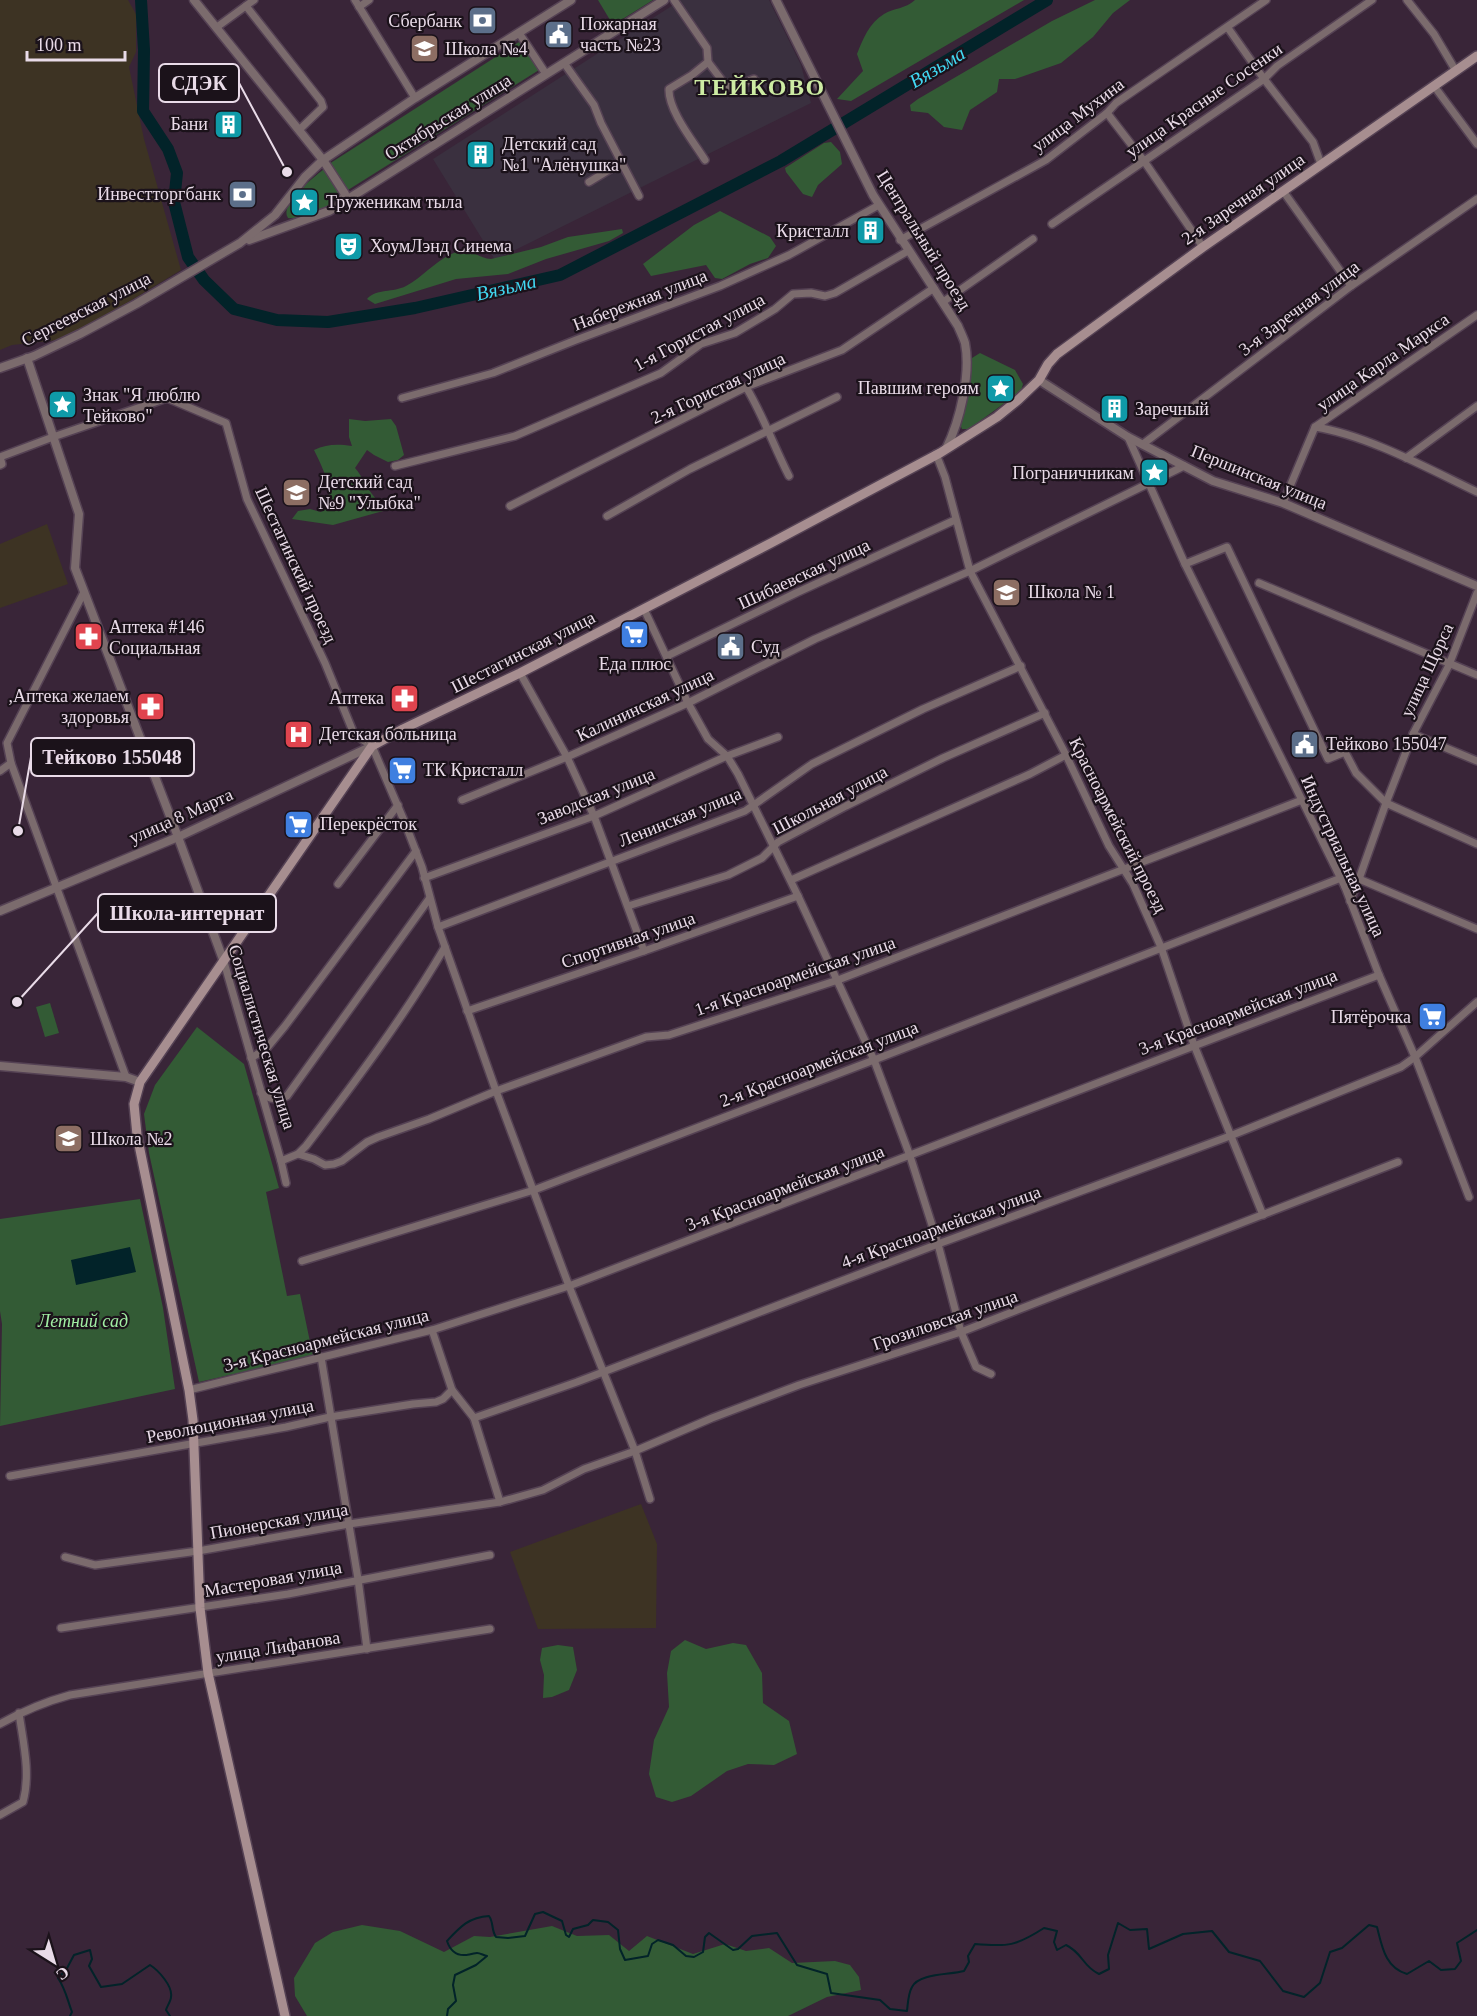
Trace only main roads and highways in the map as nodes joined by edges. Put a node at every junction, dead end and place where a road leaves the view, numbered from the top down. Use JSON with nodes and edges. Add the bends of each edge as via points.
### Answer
{"nodes":[{"id":1,"x":1477,"y":56,"type":"edge"},
{"id":2,"x":1039,"y":380,"type":"joint"},
{"id":3,"x":285,"y":2016,"type":"edge"}],
"edges":[{"from":1,"to":2,"type":"main road","name":"2-я Заречная улица","via":[[1057,354]]},
{"from":2,"to":3,"type":"main road","name":"Шестагинская улица","via":[[1018,400],[946,449],[645,609],[372,746],[140,1082],[134,1104],[137,1135],[189,1390],[195,1444],[200,1608],[208,1674]]}]}
